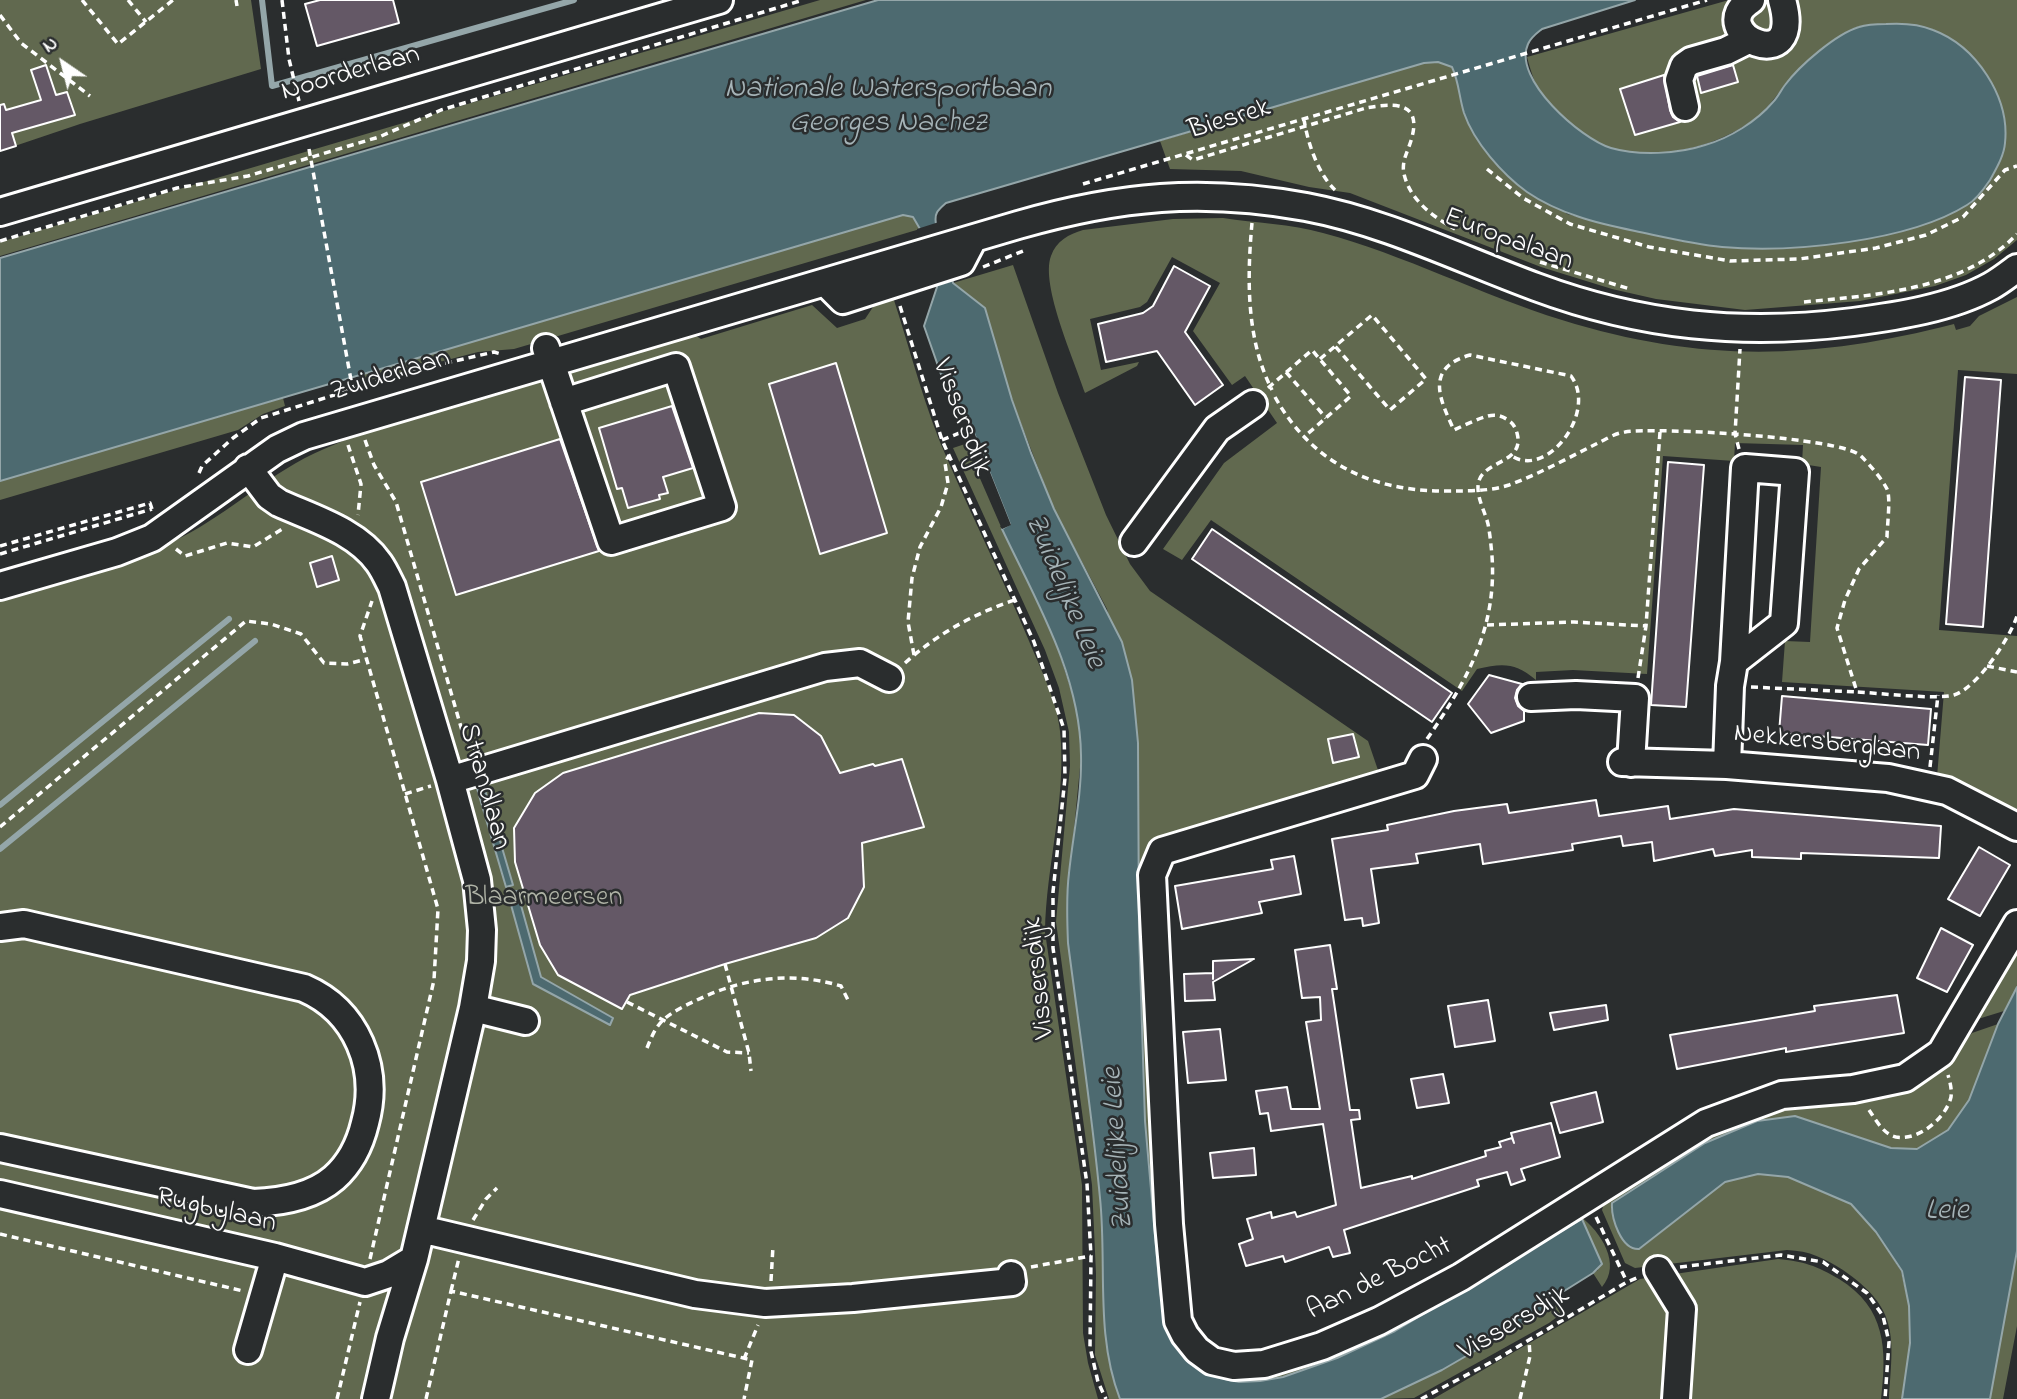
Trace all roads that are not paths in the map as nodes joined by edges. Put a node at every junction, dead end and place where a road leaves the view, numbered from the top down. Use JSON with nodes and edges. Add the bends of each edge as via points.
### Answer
{"nodes":[{"id":1,"x":719,"y":0,"type":"edge"},
{"id":2,"x":1751,"y":0,"type":"edge"},
{"id":3,"x":1782,"y":0,"type":"edge"},
{"id":4,"x":692,"y":4,"type":"edge"},
{"id":5,"x":1748,"y":40,"type":"junction"},
{"id":6,"x":1685,"y":107,"type":"dead end"},
{"id":7,"x":0,"y":212,"type":"edge"},
{"id":8,"x":966,"y":254,"type":"joint"},
{"id":9,"x":917,"y":265,"type":"junction"},
{"id":10,"x":2017,"y":268,"type":"edge"},
{"id":11,"x":826,"y":283,"type":"junction"},
{"id":12,"x":548,"y":354,"type":"junction"},
{"id":13,"x":1261,"y":395,"type":"road end"},
{"id":14,"x":565,"y":402,"type":"junction"},
{"id":15,"x":248,"y":468,"type":"junction"},
{"id":16,"x":1134,"y":542,"type":"dead end"},
{"id":17,"x":0,"y":586,"type":"edge"},
{"id":18,"x":1732,"y":674,"type":"junction"},
{"id":19,"x":889,"y":678,"type":"road end"},
{"id":20,"x":1531,"y":696,"type":"dead end"},
{"id":21,"x":1423,"y":759,"type":"road end"},
{"id":22,"x":1727,"y":765,"type":"junction"},
{"id":23,"x":450,"y":780,"type":"junction"},
{"id":24,"x":2017,"y":827,"type":"edge"},
{"id":25,"x":2017,"y":924,"type":"edge"},
{"id":26,"x":0,"y":927,"type":"edge"},
{"id":27,"x":473,"y":1007,"type":"junction"},
{"id":28,"x":525,"y":1021,"type":"dead end"},
{"id":29,"x":0,"y":1148,"type":"edge"},
{"id":30,"x":105,"y":1171,"type":"junction"},
{"id":31,"x":0,"y":1194,"type":"edge"},
{"id":32,"x":92,"y":1216,"type":"junction"},
{"id":33,"x":421,"y":1229,"type":"junction"},
{"id":34,"x":275,"y":1257,"type":"junction"},
{"id":35,"x":414,"y":1259,"type":"junction"},
{"id":36,"x":1658,"y":1270,"type":"road end"},
{"id":37,"x":1011,"y":1275,"type":"road end"},
{"id":38,"x":248,"y":1350,"type":"dead end"},
{"id":39,"x":376,"y":1399,"type":"edge"},
{"id":40,"x":1676,"y":1399,"type":"edge"}],
"edges":[{"from":1,"to":4,"type":"street","name":"Noorderlaan"},
{"from":2,"to":5,"type":"street","via":[[1739,18]]},
{"from":3,"to":5,"type":"street","via":[[1787,18],[1782,36],[1766,45]]},
{"from":4,"to":7,"type":"street","name":"Noorderlaan"},
{"from":5,"to":6,"type":"street","via":[[1684,66],[1679,80]]},
{"from":8,"to":9,"type":"street","name":"Zuiderlaan"},
{"from":8,"to":10,"type":"street","name":"Europalaan","via":[[1057,214],[1098,205],[1167,196],[1254,200],[1348,217],[1595,307],[1741,329],[1827,325],[1912,312],[1991,286]]},
{"from":9,"to":11,"type":"street","name":"Zuiderlaan"},
{"from":9,"to":11,"type":"street","name":"Zuiderlaan","via":[[892,284],[843,300]]},
{"from":11,"to":12,"type":"street","name":"Zuiderlaan"},
{"from":12,"to":14,"type":"street"},
{"from":12,"to":15,"type":"street","name":"Zuiderlaan","via":[[304,436]]},
{"from":13,"to":16,"type":"street","via":[[1217,429]]},
{"from":14,"to":14,"type":"street","via":[[611,541],[722,507],[676,367]]},
{"from":15,"to":17,"type":"street","name":"Zuiderlaan","via":[[152,538]]},
{"from":15,"to":23,"type":"street","name":"Strandlaan","via":[[279,503],[348,535],[379,562],[392,587]]},
{"from":18,"to":18,"type":"street","via":[[1783,623],[1795,472],[1745,468]]},
{"from":18,"to":22,"type":"street"},
{"from":19,"to":23,"type":"street","via":[[860,663],[825,667]]},
{"from":20,"to":22,"type":"street","name":"Nekkersberglaan","via":[[1635,698],[1627,763]]},
{"from":21,"to":25,"type":"street","name":"Aan de Bocht","via":[[1415,775],[1162,851],[1152,875],[1178,1321],[1197,1350],[1212,1361],[1234,1366],[1264,1364],[1379,1321],[1461,1277],[1706,1123],[1782,1095],[1853,1089],[1905,1078],[1941,1053]]},
{"from":22,"to":24,"type":"street","name":"Nekkersberglaan","via":[[1888,778],[1928,786]]},
{"from":23,"to":27,"type":"street","name":"Strandlaan","via":[[481,905],[481,961]]},
{"from":26,"to":30,"type":"street","via":[[24,924],[304,988],[338,1010],[363,1048],[370,1077],[368,1114],[360,1143],[342,1170],[320,1186],[294,1198],[253,1203]]},
{"from":27,"to":28,"type":"street"},
{"from":27,"to":33,"type":"street","name":"Strandlaan"},
{"from":29,"to":30,"type":"street"},
{"from":30,"to":32,"type":"street"},
{"from":31,"to":32,"type":"street","name":"Rugbylaan"},
{"from":32,"to":34,"type":"street","name":"Rugbylaan"},
{"from":33,"to":35,"type":"street","name":"Strandlaan"},
{"from":33,"to":37,"type":"street","via":[[695,1294],[765,1303],[1012,1282]]},
{"from":34,"to":35,"type":"street","name":"Rugbylaan","via":[[365,1282]]},
{"from":34,"to":38,"type":"street"},
{"from":35,"to":39,"type":"street","name":"Strandlaan"},
{"from":36,"to":40,"type":"street","via":[[1682,1309]]}]}
